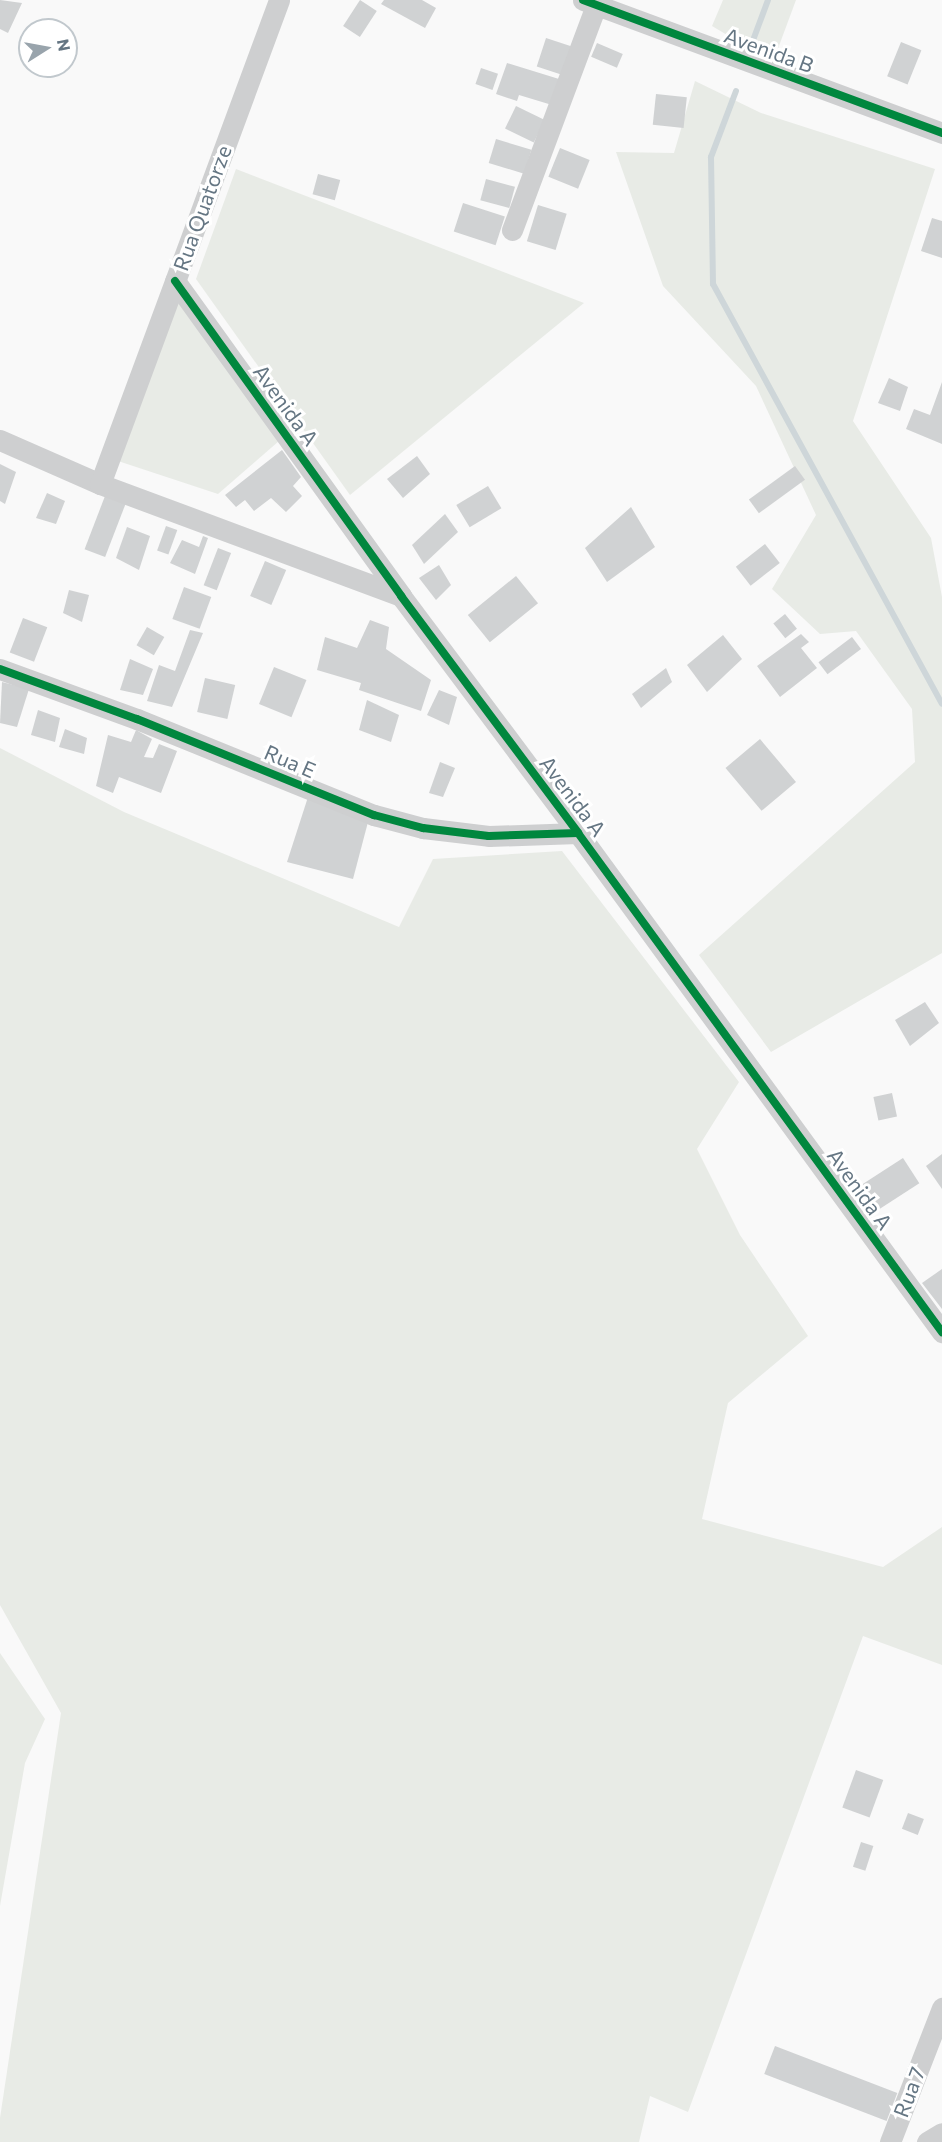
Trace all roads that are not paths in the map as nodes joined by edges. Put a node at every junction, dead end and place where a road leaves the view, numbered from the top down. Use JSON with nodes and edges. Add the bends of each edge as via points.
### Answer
{"nodes":[{"id":1,"x":279,"y":0,"type":"edge"},
{"id":2,"x":590,"y":3,"type":"edge"},
{"id":3,"x":942,"y":133,"type":"edge"},
{"id":4,"x":512,"y":230,"type":"dead end"},
{"id":5,"x":175,"y":281,"type":"junction"},
{"id":6,"x":0,"y":440,"type":"edge"},
{"id":7,"x":100,"y":484,"type":"junction"},
{"id":8,"x":401,"y":596,"type":"junction"},
{"id":9,"x":0,"y":669,"type":"edge"},
{"id":10,"x":578,"y":833,"type":"junction"},
{"id":11,"x":942,"y":1332,"type":"edge"},
{"id":12,"x":942,"y":2008,"type":"edge"},
{"id":13,"x":942,"y":2133,"type":"edge"},
{"id":14,"x":890,"y":2142,"type":"edge"},
{"id":15,"x":927,"y":2142,"type":"edge"}],
"edges":[{"from":1,"to":5,"type":"street","name":"Rua Quatorze"},
{"from":2,"to":3,"type":"street","name":"Avenida B"},
{"from":2,"to":4,"type":"street"},
{"from":5,"to":7,"type":"street","name":"Rua Quatorze"},
{"from":5,"to":8,"type":"street","name":"Avenida A"},
{"from":6,"to":7,"type":"street"},
{"from":7,"to":8,"type":"street"},
{"from":8,"to":10,"type":"street","name":"Avenida A"},
{"from":9,"to":10,"type":"street","name":"Rua E","via":[[137,719],[374,815],[423,828],[489,836]]},
{"from":10,"to":11,"type":"street","name":"Avenida A"},
{"from":12,"to":14,"type":"street","name":"Rua 7"},
{"from":13,"to":15,"type":"street"}]}
